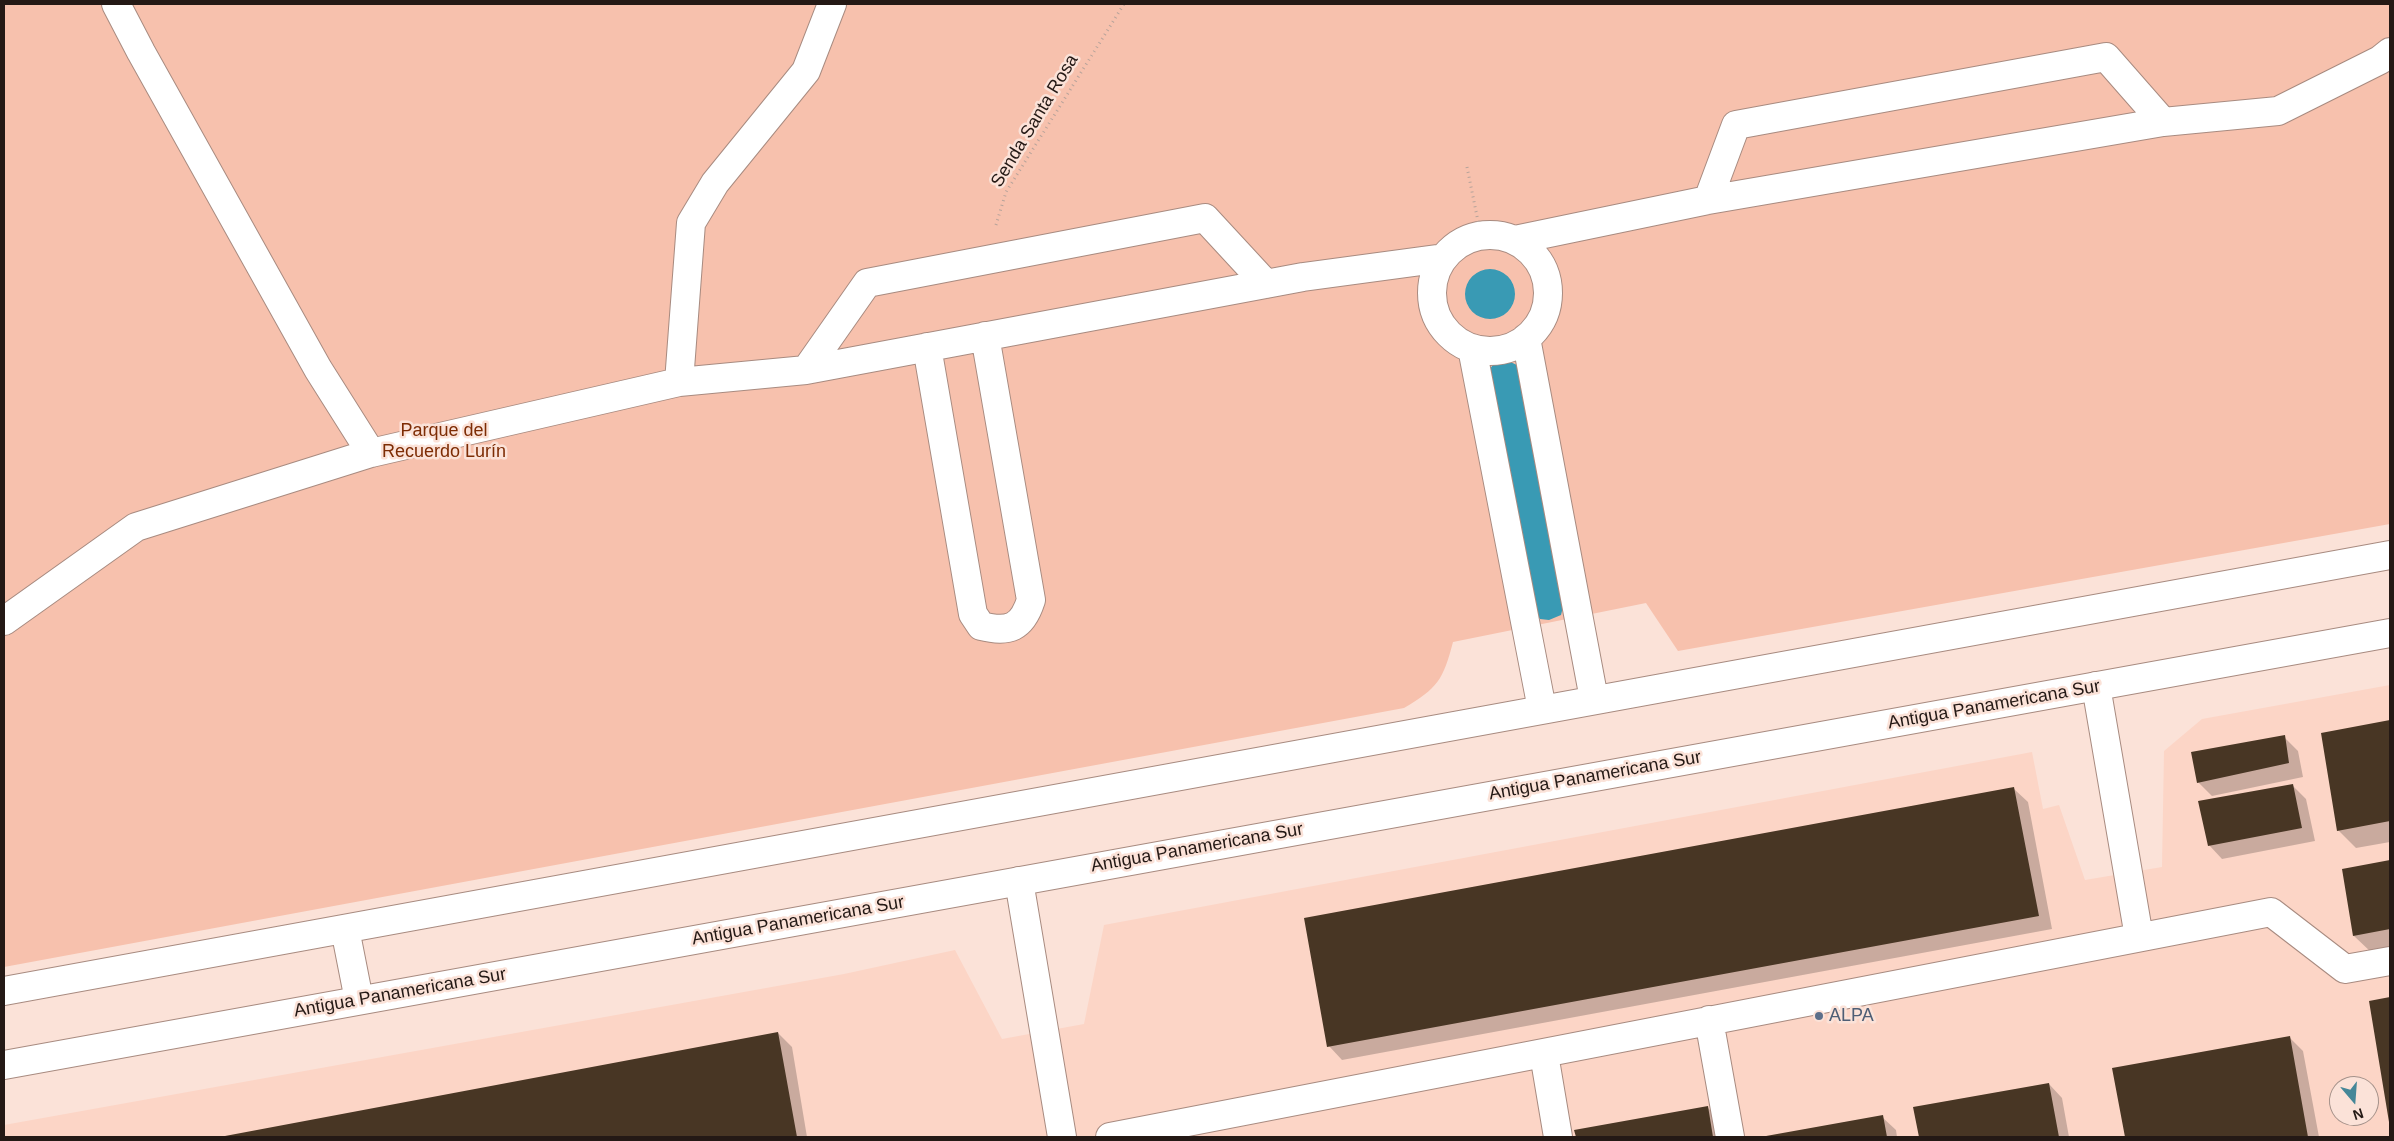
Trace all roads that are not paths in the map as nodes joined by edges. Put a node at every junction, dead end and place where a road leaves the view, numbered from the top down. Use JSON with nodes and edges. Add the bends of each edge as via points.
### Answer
{"nodes":[{"id":1,"x":116,"y":4,"type":"edge"},
{"id":2,"x":832,"y":4,"type":"edge"},
{"id":3,"x":2390,"y":52,"type":"edge"},
{"id":4,"x":2163,"y":122,"type":"junction"},
{"id":5,"x":1708,"y":200,"type":"junction"},
{"id":6,"x":1515,"y":240,"type":"junction"},
{"id":7,"x":1444,"y":258,"type":"junction"},
{"id":8,"x":1266,"y":284,"type":"junction"},
{"id":9,"x":985,"y":336,"type":"junction"},
{"id":10,"x":1526,"y":338,"type":"junction"},
{"id":11,"x":927,"y":347,"type":"junction"},
{"id":12,"x":1472,"y":348,"type":"junction"},
{"id":13,"x":806,"y":370,"type":"junction"},
{"id":14,"x":679,"y":382,"type":"junction"},
{"id":15,"x":371,"y":453,"type":"junction"},
{"id":16,"x":2390,"y":555,"type":"edge"},
{"id":17,"x":4,"y":621,"type":"edge"},
{"id":18,"x":2390,"y":633,"type":"edge"},
{"id":19,"x":2096,"y":686,"type":"junction"},
{"id":20,"x":1594,"y":699,"type":"junction"},
{"id":21,"x":1542,"y":709,"type":"junction"},
{"id":22,"x":1019,"y":880,"type":"junction"},
{"id":23,"x":345,"y":928,"type":"junction"},
{"id":24,"x":2139,"y":937,"type":"junction"},
{"id":25,"x":2390,"y":961,"type":"edge"},
{"id":26,"x":4,"y":991,"type":"edge"},
{"id":27,"x":359,"y":1000,"type":"junction"},
{"id":28,"x":1709,"y":1020,"type":"junction"},
{"id":29,"x":1544,"y":1054,"type":"junction"},
{"id":30,"x":4,"y":1065,"type":"edge"},
{"id":31,"x":1062,"y":1137,"type":"edge"},
{"id":32,"x":1110,"y":1137,"type":"edge"},
{"id":33,"x":1558,"y":1137,"type":"edge"},
{"id":34,"x":1730,"y":1137,"type":"edge"}],
"edges":[{"from":1,"to":15,"type":"main road","via":[[318,369]]},
{"from":2,"to":14,"type":"main road","via":[[806,71],[715,183],[691,223]]},
{"from":3,"to":4,"type":"main road","via":[[2278,111]]},
{"from":4,"to":5,"type":"main road"},
{"from":4,"to":5,"type":"main road","via":[[2106,57],[1736,124]]},
{"from":5,"to":6,"type":"main road"},
{"from":6,"to":7,"type":"main road","via":[[1481,236],[1457,244]]},
{"from":6,"to":10,"type":"main road","via":[[1530,250],[1542,265],[1548,282],[1548,301],[1542,318]]},
{"from":7,"to":8,"type":"main road"},
{"from":7,"to":12,"type":"main road","via":[[1435,274],[1434,310],[1443,327],[1456,340]]},
{"from":8,"to":9,"type":"main road"},
{"from":8,"to":13,"type":"main road","via":[[1206,218],[867,283]]},
{"from":9,"to":11,"type":"main road"},
{"from":9,"to":11,"type":"main road","via":[[1031,600],[1027,612],[1015,626],[998,630],[981,626],[973,614]]},
{"from":10,"to":12,"type":"main road","via":[[1504,349]]},
{"from":10,"to":20,"type":"main road"},
{"from":11,"to":13,"type":"main road"},
{"from":12,"to":21,"type":"main road"},
{"from":13,"to":14,"type":"main road"},
{"from":14,"to":15,"type":"main road"},
{"from":15,"to":17,"type":"main road","via":[[136,527]]},
{"from":16,"to":20,"type":"main road"},
{"from":18,"to":19,"type":"main road","name":"Antigua Panamericana Sur"},
{"from":19,"to":22,"type":"main road","name":"Antigua Panamericana Sur"},
{"from":19,"to":24,"type":"main road"},
{"from":20,"to":21,"type":"main road"},
{"from":21,"to":23,"type":"main road"},
{"from":22,"to":27,"type":"main road","name":"Antigua Panamericana Sur"},
{"from":22,"to":31,"type":"main road"},
{"from":23,"to":26,"type":"main road"},
{"from":23,"to":27,"type":"main road"},
{"from":24,"to":25,"type":"main road","via":[[2271,912],[2345,969]]},
{"from":24,"to":28,"type":"main road"},
{"from":27,"to":30,"type":"main road","name":"Antigua Panamericana Sur"},
{"from":28,"to":29,"type":"main road"},
{"from":28,"to":34,"type":"main road"},
{"from":29,"to":32,"type":"main road"},
{"from":29,"to":33,"type":"main road"}]}
